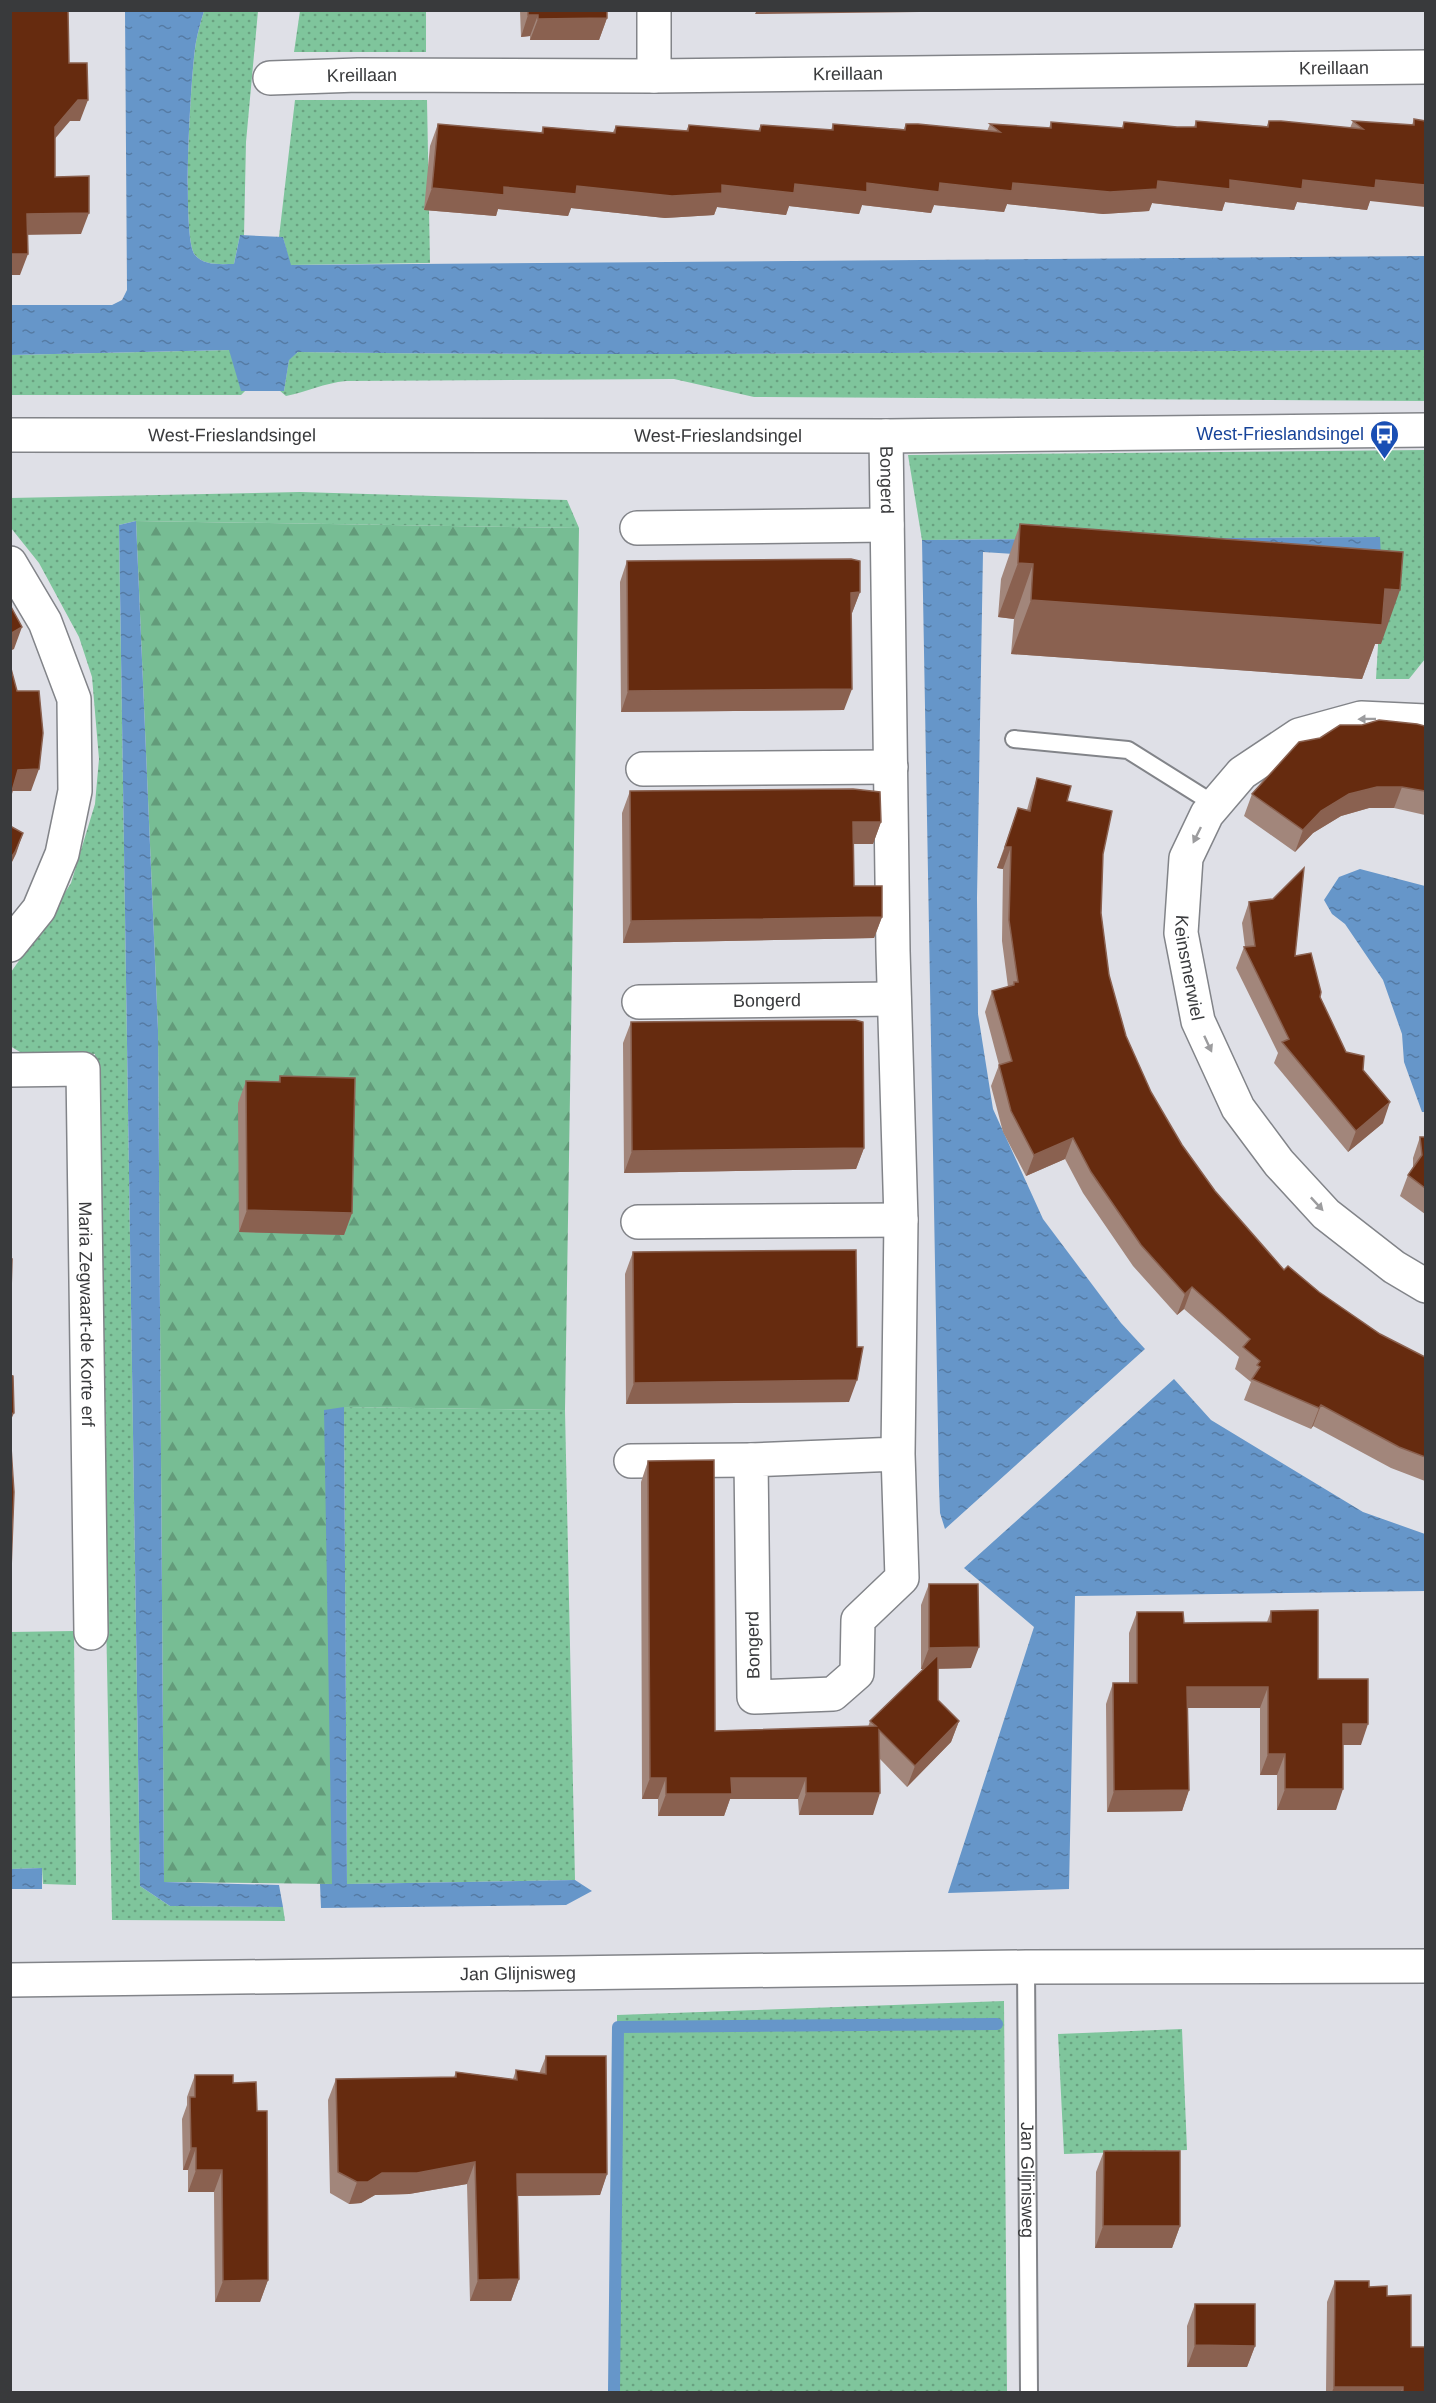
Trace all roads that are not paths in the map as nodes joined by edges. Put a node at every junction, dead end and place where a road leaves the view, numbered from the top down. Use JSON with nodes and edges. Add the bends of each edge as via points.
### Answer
{"nodes":[{"id":1,"x":654,"y":10,"type":"edge"},
{"id":2,"x":1425,"y":67,"type":"edge"},
{"id":3,"x":654,"y":76,"type":"junction"},
{"id":4,"x":270,"y":78,"type":"dead end"},
{"id":5,"x":1425,"y":430,"type":"edge"},
{"id":6,"x":10,"y":435,"type":"edge"},
{"id":7,"x":886,"y":436,"type":"junction"},
{"id":8,"x":887,"y":525,"type":"junction"},
{"id":9,"x":637,"y":528,"type":"dead end"},
{"id":10,"x":10,"y":563,"type":"edge"},
{"id":11,"x":1425,"y":721,"type":"edge"},
{"id":12,"x":1014,"y":739,"type":"dead end"},
{"id":13,"x":891,"y":767,"type":"junction"},
{"id":14,"x":643,"y":769,"type":"dead end"},
{"id":15,"x":1214,"y":804,"type":"junction"},
{"id":16,"x":10,"y":945,"type":"edge"},
{"id":17,"x":894,"y":999,"type":"junction"},
{"id":18,"x":639,"y":1002,"type":"dead end"},
{"id":19,"x":10,"y":1070,"type":"edge"},
{"id":20,"x":901,"y":1220,"type":"junction"},
{"id":21,"x":638,"y":1222,"type":"dead end"},
{"id":22,"x":1425,"y":1286,"type":"edge"},
{"id":23,"x":898,"y":1454,"type":"junction"},
{"id":24,"x":751,"y":1460,"type":"junction"},
{"id":25,"x":631,"y":1461,"type":"dead end"},
{"id":26,"x":91,"y":1633,"type":"dead end"},
{"id":27,"x":1425,"y":1966,"type":"edge"},
{"id":28,"x":1026,"y":1967,"type":"junction"},
{"id":29,"x":10,"y":1980,"type":"edge"},
{"id":30,"x":1029,"y":2392,"type":"edge"}],
"edges":[{"from":1,"to":3,"type":"street"},
{"from":2,"to":3,"type":"street","name":"Kreillaan"},
{"from":3,"to":4,"type":"street","name":"Kreillaan"},
{"from":5,"to":7,"type":"street","name":"West-Frieslandsingel"},
{"from":6,"to":7,"type":"street","name":"West-Frieslandsingel"},
{"from":7,"to":8,"type":"street","name":"Bongerd"},
{"from":8,"to":9,"type":"street","name":"Bongerd"},
{"from":8,"to":13,"type":"street","name":"Bongerd"},
{"from":10,"to":16,"type":"street","via":[[45,622],[74,699],[75,791],[62,854],[39,909]]},
{"from":11,"to":15,"type":"street","name":"Keinsmerwiel","one_way":true,"via":[[1361,718],[1299,735],[1242,773]]},
{"from":12,"to":15,"type":"lane","via":[[1128,750]]},
{"from":13,"to":14,"type":"street"},
{"from":13,"to":17,"type":"street","name":"Bongerd"},
{"from":15,"to":22,"type":"street","name":"Keinsmerwiel","one_way":true,"via":[[1186,858],[1181,933],[1198,1022],[1238,1108],[1280,1163],[1326,1214]]},
{"from":17,"to":18,"type":"street","name":"Bongerd"},
{"from":17,"to":20,"type":"street","name":"Bongerd"},
{"from":19,"to":26,"type":"street","name":"Maria Zegwaart-de Korte erf","via":[[83,1069]]},
{"from":20,"to":21,"type":"street"},
{"from":20,"to":23,"type":"street","name":"Bongerd"},
{"from":23,"to":24,"type":"street"},
{"from":23,"to":24,"type":"street","name":"Bongerd","via":[[902,1578],[858,1620],[857,1673],[833,1694],[754,1697]]},
{"from":24,"to":25,"type":"street"},
{"from":27,"to":28,"type":"street","name":"Jan Glijnisweg"},
{"from":28,"to":29,"type":"street","name":"Jan Glijnisweg"},
{"from":28,"to":30,"type":"lane","name":"Jan Glijnisweg"}]}
